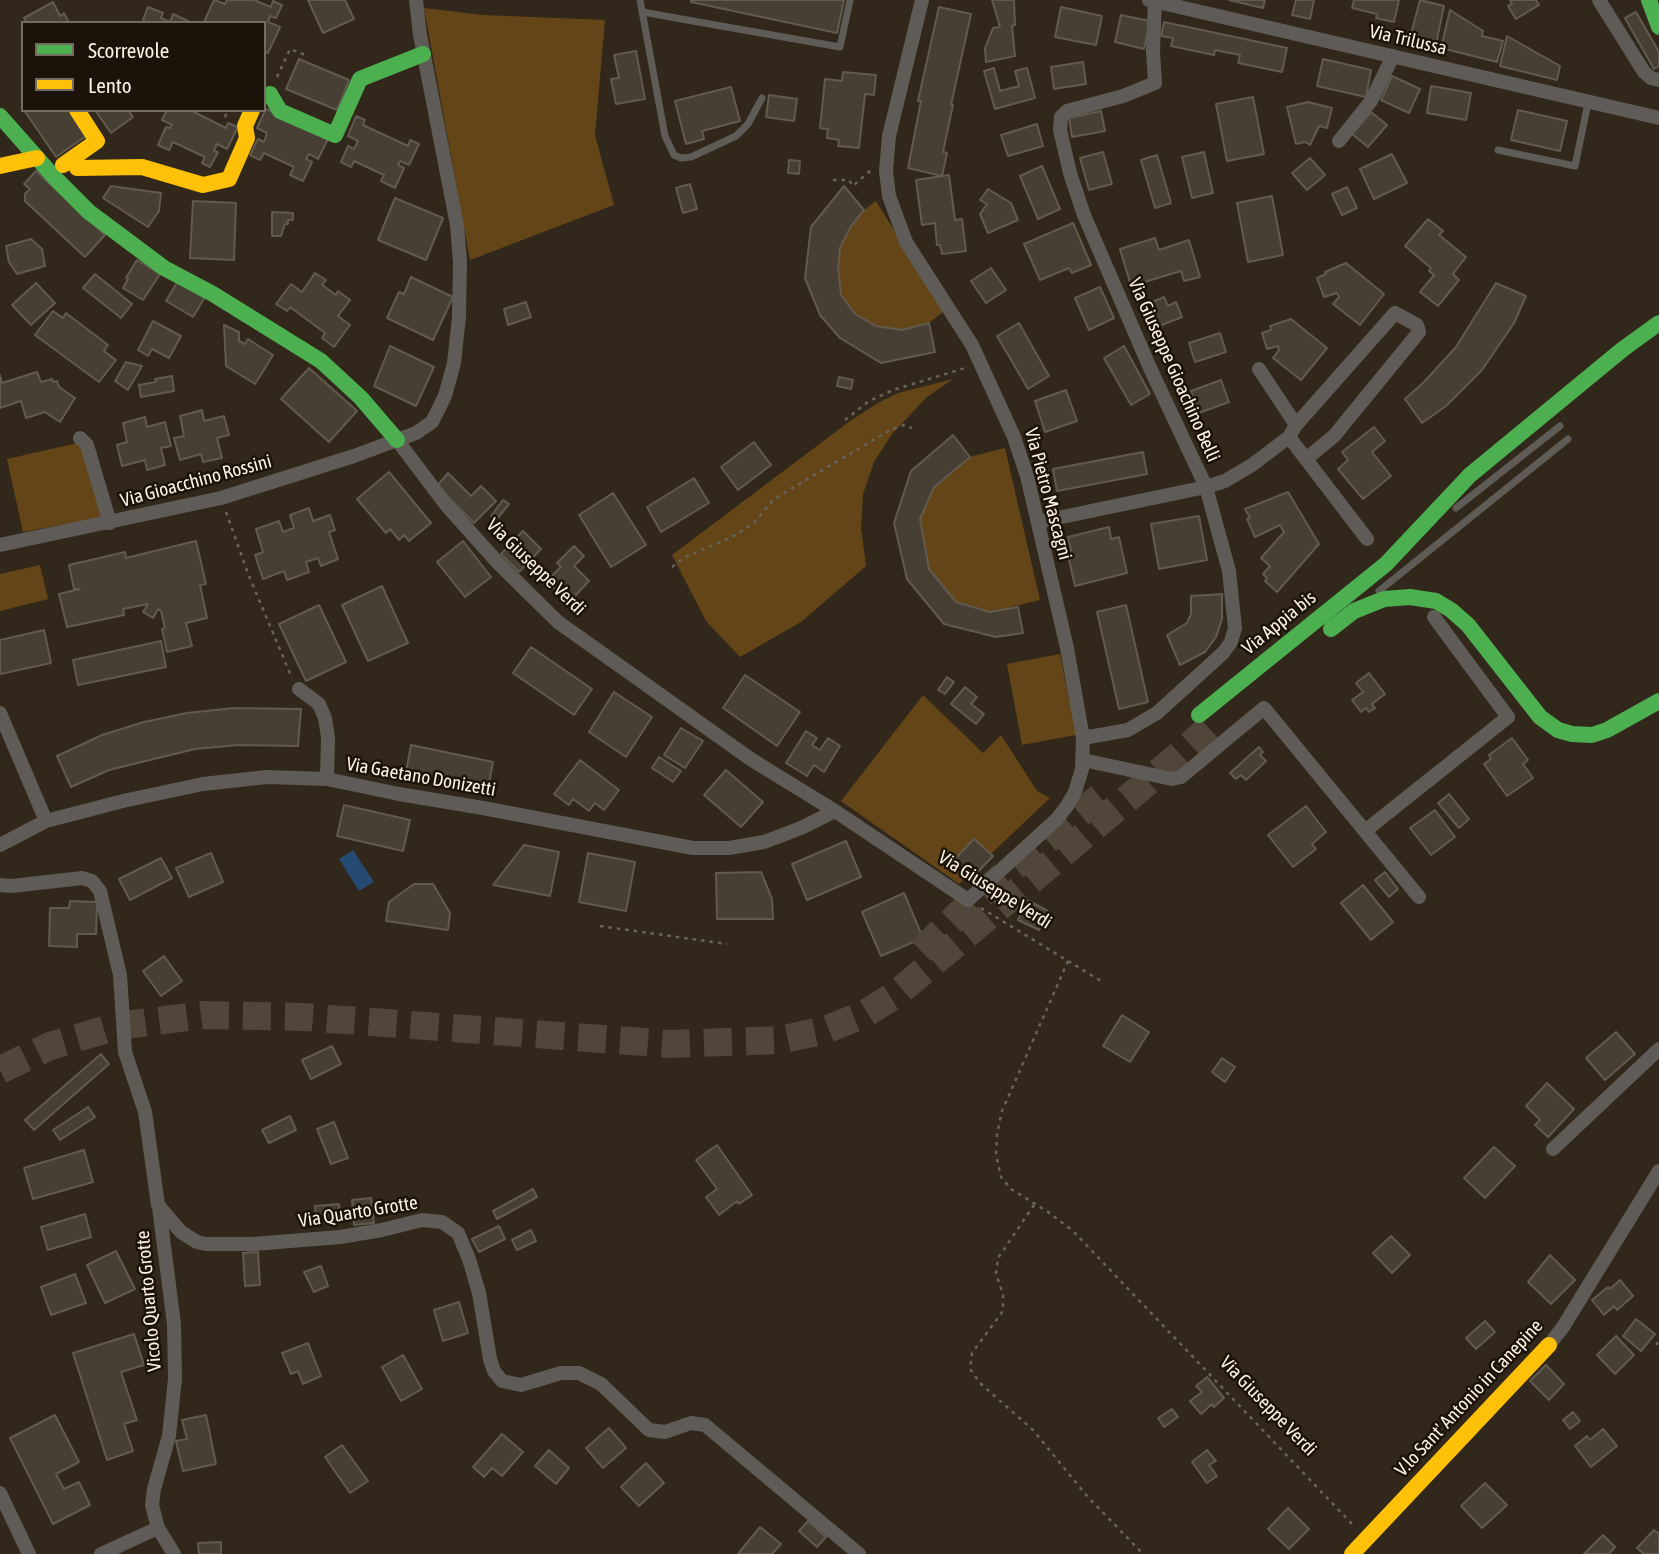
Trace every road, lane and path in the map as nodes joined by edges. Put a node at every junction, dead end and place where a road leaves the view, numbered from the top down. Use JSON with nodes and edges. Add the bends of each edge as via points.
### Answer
{"nodes":[{"id":1,"x":416,"y":0,"type":"edge"},
{"id":2,"x":640,"y":0,"type":"edge"},
{"id":3,"x":850,"y":0,"type":"edge"},
{"id":4,"x":922,"y":0,"type":"edge"},
{"id":5,"x":1599,"y":0,"type":"edge"},
{"id":6,"x":1649,"y":0,"type":"edge"},
{"id":7,"x":1152,"y":1,"type":"edge"},
{"id":8,"x":642,"y":12,"type":"junction"},
{"id":9,"x":1659,"y":27,"type":"edge"},
{"id":10,"x":423,"y":54,"type":"junction"},
{"id":11,"x":307,"y":56,"type":"dead end"},
{"id":12,"x":1393,"y":56,"type":"junction"},
{"id":13,"x":1659,"y":80,"type":"edge"},
{"id":14,"x":266,"y":88,"type":"edge"},
{"id":15,"x":266,"y":90,"type":"edge"},
{"id":16,"x":762,"y":99,"type":"dead end"},
{"id":17,"x":1588,"y":103,"type":"junction"},
{"id":18,"x":78,"y":112,"type":"edge"},
{"id":19,"x":227,"y":112,"type":"edge"},
{"id":20,"x":251,"y":112,"type":"edge"},
{"id":21,"x":0,"y":116,"type":"edge"},
{"id":22,"x":225,"y":117,"type":"dead end"},
{"id":23,"x":1659,"y":118,"type":"edge"},
{"id":24,"x":1339,"y":141,"type":"dead end"},
{"id":25,"x":1498,"y":150,"type":"dead end"},
{"id":26,"x":37,"y":158,"type":"junction"},
{"id":27,"x":0,"y":166,"type":"edge"},
{"id":28,"x":65,"y":170,"type":"junction"},
{"id":29,"x":870,"y":171,"type":"dead end"},
{"id":30,"x":833,"y":180,"type":"dead end"},
{"id":31,"x":1659,"y":323,"type":"edge"},
{"id":32,"x":982,"y":363,"type":"junction"},
{"id":33,"x":1259,"y":369,"type":"dead end"},
{"id":34,"x":845,"y":420,"type":"dead end"},
{"id":35,"x":1560,"y":426,"type":"dead end"},
{"id":36,"x":912,"y":428,"type":"dead end"},
{"id":37,"x":1293,"y":431,"type":"junction"},
{"id":38,"x":80,"y":438,"type":"dead end"},
{"id":39,"x":1568,"y":439,"type":"dead end"},
{"id":40,"x":397,"y":440,"type":"junction"},
{"id":41,"x":1306,"y":458,"type":"junction"},
{"id":42,"x":1206,"y":488,"type":"junction"},
{"id":43,"x":221,"y":498,"type":"junction"},
{"id":44,"x":1451,"y":512,"type":"dead end"},
{"id":45,"x":1440,"y":521,"type":"dead end"},
{"id":46,"x":1038,"y":522,"type":"junction"},
{"id":47,"x":110,"y":523,"type":"junction"},
{"id":48,"x":1367,"y":539,"type":"dead end"},
{"id":49,"x":0,"y":545,"type":"edge"},
{"id":50,"x":1385,"y":564,"type":"junction"},
{"id":51,"x":672,"y":567,"type":"dead end"},
{"id":52,"x":1354,"y":611,"type":"junction"},
{"id":53,"x":1434,"y":617,"type":"dead end"},
{"id":54,"x":1323,"y":636,"type":"dead end"},
{"id":55,"x":299,"y":689,"type":"joint"},
{"id":56,"x":1659,"y":701,"type":"edge"},
{"id":57,"x":0,"y":713,"type":"edge"},
{"id":58,"x":1199,"y":715,"type":"tunnel mouth"},
{"id":59,"x":1083,"y":738,"type":"junction"},
{"id":60,"x":1083,"y":760,"type":"junction"},
{"id":61,"x":327,"y":779,"type":"junction"},
{"id":62,"x":835,"y":811,"type":"junction"},
{"id":63,"x":46,"y":821,"type":"junction"},
{"id":64,"x":1365,"y":831,"type":"junction"},
{"id":65,"x":0,"y":845,"type":"edge"},
{"id":66,"x":0,"y":885,"type":"edge"},
{"id":67,"x":1419,"y":897,"type":"dead end"},
{"id":68,"x":968,"y":900,"type":"junction"},
{"id":69,"x":600,"y":926,"type":"dead end"},
{"id":70,"x":727,"y":944,"type":"dead end"},
{"id":71,"x":1068,"y":961,"type":"junction"},
{"id":72,"x":1101,"y":981,"type":"dead end"},
{"id":73,"x":1659,"y":1049,"type":"edge"},
{"id":74,"x":1553,"y":1149,"type":"dead end"},
{"id":75,"x":1659,"y":1171,"type":"edge"},
{"id":76,"x":1034,"y":1204,"type":"junction"},
{"id":77,"x":158,"y":1205,"type":"junction"},
{"id":78,"x":1549,"y":1345,"type":"joint"},
{"id":79,"x":0,"y":1493,"type":"edge"},
{"id":80,"x":158,"y":1528,"type":"junction"},
{"id":81,"x":1367,"y":1539,"type":"junction"},
{"id":82,"x":29,"y":1554,"type":"edge"},
{"id":83,"x":101,"y":1554,"type":"edge"},
{"id":84,"x":174,"y":1554,"type":"edge"},
{"id":85,"x":859,"y":1554,"type":"edge"},
{"id":86,"x":1143,"y":1554,"type":"edge"},
{"id":87,"x":1352,"y":1554,"type":"edge"}],
"edges":[{"from":1,"to":10,"type":"street","name":"Via Gioacchino Rossini"},
{"from":2,"to":8,"type":"lane"},
{"from":3,"to":8,"type":"lane","via":[[840,47]]},
{"from":4,"to":32,"type":"street","name":"Via Pietro Mascagni","via":[[894,111],[887,184],[906,242]]},
{"from":5,"to":13,"type":"street","via":[[1644,72]]},
{"from":6,"to":9,"type":"main road"},
{"from":7,"to":12,"type":"street","name":"Via Trilussa"},
{"from":7,"to":42,"type":"street","name":"Via Giuseppe Gioachino Belli","via":[[1155,83],[1067,111],[1060,130],[1084,215]]},
{"from":8,"to":16,"type":"lane","via":[[665,136],[674,155],[691,157],[736,136]]},
{"from":10,"to":15,"type":"main road","via":[[360,79],[335,135],[280,111]]},
{"from":10,"to":40,"type":"street","name":"Via Gioacchino Rossini","via":[[458,234],[459,317],[454,363],[442,405],[425,428]]},
{"from":11,"to":14,"type":"path","via":[[290,49],[278,76]]},
{"from":12,"to":17,"type":"street","name":"Via Trilussa"},
{"from":12,"to":24,"type":"street","via":[[1371,101]]},
{"from":17,"to":23,"type":"street","name":"Via Trilussa"},
{"from":17,"to":25,"type":"lane","via":[[1575,166]]},
{"from":18,"to":28,"type":"main road","via":[[97,141]]},
{"from":19,"to":22,"type":"path"},
{"from":20,"to":28,"type":"main road","via":[[245,126],[247,138],[229,179],[203,185],[142,167]]},
{"from":21,"to":26,"type":"main road","name":"Via Giuseppe Verdi"},
{"from":26,"to":27,"type":"main road"},
{"from":26,"to":28,"type":"main road","name":"Via Giuseppe Verdi"},
{"from":28,"to":40,"type":"main road","name":"Via Giuseppe Verdi","via":[[89,212],[164,268],[321,361]]},
{"from":29,"to":30,"type":"path","via":[[853,186],[849,180]]},
{"from":31,"to":50,"type":"main road","name":"Via Appia bis","via":[[1470,475]]},
{"from":32,"to":34,"type":"path","via":[[892,390]]},
{"from":32,"to":46,"type":"street","name":"Via Pietro Mascagni","via":[[1017,446]]},
{"from":33,"to":37,"type":"street"},
{"from":35,"to":44,"type":"lane"},
{"from":36,"to":51,"type":"path","via":[[904,425],[890,430],[774,499],[753,524]]},
{"from":37,"to":41,"type":"street"},
{"from":37,"to":41,"type":"street","via":[[1395,313],[1417,325],[1419,332],[1334,436]]},
{"from":37,"to":42,"type":"street","via":[[1252,465]]},
{"from":38,"to":47,"type":"street","via":[[87,445]]},
{"from":39,"to":52,"type":"lane"},
{"from":40,"to":43,"type":"street","name":"Via Gioacchino Rossini"},
{"from":40,"to":62,"type":"street","name":"Via Giuseppe Verdi","via":[[447,506],[558,622],[752,760]]},
{"from":41,"to":48,"type":"street"},
{"from":42,"to":46,"type":"street"},
{"from":42,"to":59,"type":"street","name":"Via Giuseppe Gioachino Belli","via":[[1232,586],[1235,622],[1231,642],[1151,718],[1128,730]]},
{"from":43,"to":47,"type":"street","name":"Via Gioacchino Rossini"},
{"from":43,"to":55,"type":"path","via":[[258,600]]},
{"from":45,"to":50,"type":"lane"},
{"from":46,"to":59,"type":"street","name":"Via Pietro Mascagni"},
{"from":47,"to":49,"type":"street","name":"Via Gioacchino Rossini"},
{"from":50,"to":58,"type":"main road","name":"Via Appia bis"},
{"from":52,"to":54,"type":"main road","name":"Via Appia bis"},
{"from":52,"to":56,"type":"main road","name":"Via Appia bis","via":[[1396,597],[1442,604],[1476,634],[1540,717],[1565,732],[1585,735],[1607,730]]},
{"from":53,"to":64,"type":"street","via":[[1508,717]]},
{"from":55,"to":61,"type":"street","via":[[319,704],[325,718]]},
{"from":57,"to":63,"type":"street"},
{"from":59,"to":60,"type":"street","name":"Via Pietro Mascagni"},
{"from":60,"to":64,"type":"street","via":[[1171,779],[1181,777],[1264,708]]},
{"from":60,"to":68,"type":"street","name":"Via Pietro Mascagni","via":[[1075,792],[1057,819]]},
{"from":61,"to":62,"type":"street","name":"Via Gaetano Donizetti","via":[[693,848],[764,842]]},
{"from":61,"to":63,"type":"street","name":"Via Gaetano Donizetti","via":[[267,777],[203,784]]},
{"from":62,"to":68,"type":"street","name":"Via Giuseppe Verdi"},
{"from":63,"to":65,"type":"street","name":"Via Gaetano Donizetti"},
{"from":64,"to":67,"type":"street"},
{"from":66,"to":77,"type":"street","via":[[82,878],[100,891],[120,975],[125,1052],[145,1112]]},
{"from":68,"to":71,"type":"path","name":"Via Giuseppe Verdi"},
{"from":69,"to":70,"type":"path"},
{"from":71,"to":72,"type":"path","name":"Via Giuseppe Verdi"},
{"from":71,"to":76,"type":"path","name":"Via Giuseppe Verdi","via":[[1007,1098],[997,1134],[1002,1177]]},
{"from":73,"to":74,"type":"street"},
{"from":75,"to":78,"type":"street","name":"V.lo Sant' Antonio in Canepine"},
{"from":76,"to":81,"type":"path","name":"Via Giuseppe Verdi","via":[[1073,1231]]},
{"from":76,"to":86,"type":"path","via":[[998,1258],[1003,1311],[972,1353],[970,1369],[1033,1430]]},
{"from":77,"to":80,"type":"street","name":"Vicolo Quarto Grotte","via":[[176,1367],[169,1436],[153,1494]]},
{"from":77,"to":85,"type":"street","name":"Via Quarto Grotte","via":[[181,1232],[206,1244],[321,1239],[422,1220],[442,1222],[458,1233],[469,1259],[490,1359],[502,1381],[521,1385],[561,1373],[579,1373],[612,1393],[649,1430],[661,1433],[691,1423],[705,1425]]},
{"from":78,"to":81,"type":"main road","name":"V.lo Sant' Antonio in Canepine"},
{"from":79,"to":82,"type":"street"},
{"from":80,"to":83,"type":"street"},
{"from":80,"to":84,"type":"street","name":"Vicolo Quarto Grotte"},
{"from":81,"to":87,"type":"main road","name":"V.lo Sant' Antonio in Canepine"}]}
